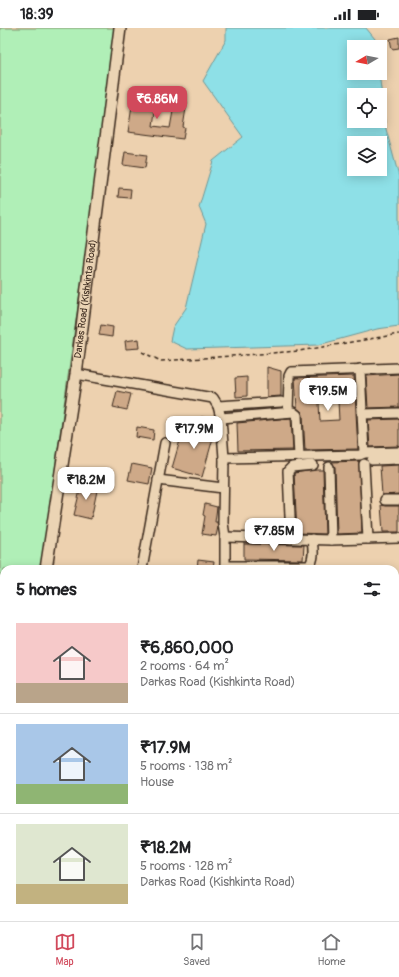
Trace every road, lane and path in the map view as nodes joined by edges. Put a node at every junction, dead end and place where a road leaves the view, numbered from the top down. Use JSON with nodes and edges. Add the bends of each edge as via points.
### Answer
{"nodes":[{"id":1,"x":120,"y":28,"type":"edge"},
{"id":2,"x":399,"y":334,"type":"edge"},
{"id":3,"x":142,"y":352,"type":"dead end"},
{"id":4,"x":399,"y":368,"type":"edge"},
{"id":5,"x":360,"y":369,"type":"junction"},
{"id":6,"x":76,"y":374,"type":"junction"},
{"id":7,"x":282,"y":402,"type":"dead end"},
{"id":8,"x":218,"y":406,"type":"junction"},
{"id":9,"x":288,"y":412,"type":"junction"},
{"id":10,"x":399,"y":413,"type":"edge"},
{"id":11,"x":362,"y":414,"type":"junction"},
{"id":12,"x":221,"y":418,"type":"junction"},
{"id":13,"x":165,"y":443,"type":"dead end"},
{"id":14,"x":399,"y":452,"type":"edge"},
{"id":15,"x":364,"y":453,"type":"junction"},
{"id":16,"x":299,"y":457,"type":"junction"},
{"id":17,"x":224,"y":458,"type":"junction"},
{"id":18,"x":399,"y":459,"type":"edge"},
{"id":19,"x":313,"y":465,"type":"dead end"},
{"id":20,"x":329,"y":468,"type":"dead end"},
{"id":21,"x":158,"y":480,"type":"junction"},
{"id":22,"x":223,"y":488,"type":"junction"},
{"id":23,"x":385,"y":500,"type":"dead end"},
{"id":24,"x":399,"y":500,"type":"edge"},
{"id":25,"x":224,"y":537,"type":"junction"},
{"id":26,"x":399,"y":538,"type":"edge"},
{"id":27,"x":291,"y":539,"type":"junction"},
{"id":28,"x":312,"y":539,"type":"junction"},
{"id":29,"x":368,"y":539,"type":"junction"},
{"id":30,"x":331,"y":540,"type":"junction"},
{"id":31,"x":47,"y":565,"type":"edge"},
{"id":32,"x":143,"y":565,"type":"edge"},
{"id":33,"x":225,"y":565,"type":"edge"},
{"id":34,"x":310,"y":565,"type":"edge"}],
"edges":[{"from":1,"to":6,"type":"main road","name":"Darkas Road (Kishkinta Road)"},
{"from":2,"to":3,"type":"path","via":[[299,351],[162,361]]},
{"from":4,"to":5,"type":"street"},
{"from":5,"to":9,"type":"street","via":[[292,372],[289,376]]},
{"from":5,"to":11,"type":"street"},
{"from":6,"to":8,"type":"street","via":[[213,398]]},
{"from":6,"to":31,"type":"main road","name":"Darkas Road (Kishkinta Road)"},
{"from":7,"to":8,"type":"street"},
{"from":8,"to":12,"type":"street"},
{"from":9,"to":12,"type":"street"},
{"from":9,"to":16,"type":"street","via":[[297,415]]},
{"from":10,"to":11,"type":"street"},
{"from":11,"to":15,"type":"street"},
{"from":12,"to":17,"type":"street"},
{"from":13,"to":21,"type":"street"},
{"from":14,"to":15,"type":"street"},
{"from":15,"to":16,"type":"street"},
{"from":16,"to":17,"type":"street"},
{"from":17,"to":22,"type":"street"},
{"from":18,"to":29,"type":"street","via":[[368,462]]},
{"from":19,"to":27,"type":"street","via":[[292,467],[288,472]]},
{"from":20,"to":30,"type":"street"},
{"from":21,"to":22,"type":"street"},
{"from":21,"to":32,"type":"street"},
{"from":22,"to":25,"type":"street"},
{"from":23,"to":24,"type":"street"},
{"from":25,"to":27,"type":"street"},
{"from":25,"to":33,"type":"street"},
{"from":26,"to":29,"type":"street"},
{"from":27,"to":28,"type":"street"},
{"from":28,"to":30,"type":"street"},
{"from":28,"to":34,"type":"street","via":[[313,558]]},
{"from":29,"to":30,"type":"street"}]}
